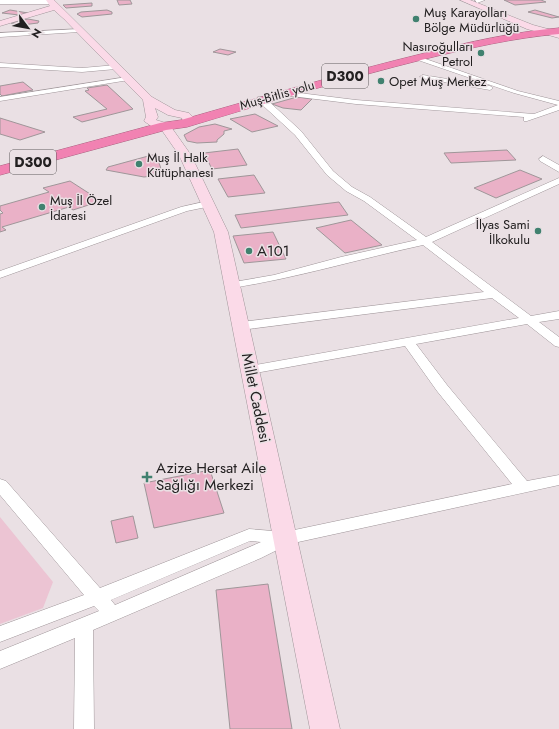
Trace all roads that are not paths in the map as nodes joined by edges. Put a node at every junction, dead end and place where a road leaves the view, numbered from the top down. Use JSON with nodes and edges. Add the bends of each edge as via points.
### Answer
{"nodes":[{"id":1,"x":464,"y":0,"type":"edge"},
{"id":2,"x":478,"y":0,"type":"edge"},
{"id":3,"x":0,"y":2,"type":"edge"},
{"id":4,"x":52,"y":3,"type":"edge"},
{"id":5,"x":0,"y":24,"type":"edge"},
{"id":6,"x":545,"y":26,"type":"edge"},
{"id":7,"x":80,"y":30,"type":"junction"},
{"id":8,"x":0,"y":35,"type":"edge"},
{"id":9,"x":417,"y":58,"type":"junction"},
{"id":10,"x":0,"y":65,"type":"edge"},
{"id":11,"x":116,"y":67,"type":"junction"},
{"id":12,"x":423,"y":77,"type":"dead end"},
{"id":13,"x":127,"y":78,"type":"junction"},
{"id":14,"x":516,"y":92,"type":"junction"},
{"id":15,"x":284,"y":94,"type":"junction"},
{"id":16,"x":232,"y":97,"type":"dead end"},
{"id":17,"x":0,"y":99,"type":"edge"},
{"id":18,"x":148,"y":99,"type":"junction"},
{"id":19,"x":261,"y":99,"type":"junction"},
{"id":20,"x":559,"y":103,"type":"edge"},
{"id":21,"x":193,"y":107,"type":"dead end"},
{"id":22,"x":559,"y":107,"type":"edge"},
{"id":23,"x":534,"y":116,"type":"junction"},
{"id":24,"x":163,"y":119,"type":"junction"},
{"id":25,"x":520,"y":122,"type":"dead end"},
{"id":26,"x":554,"y":157,"type":"dead end"},
{"id":27,"x":0,"y":160,"type":"edge"},
{"id":28,"x":559,"y":169,"type":"edge"},
{"id":29,"x":0,"y":171,"type":"edge"},
{"id":30,"x":559,"y":180,"type":"edge"},
{"id":31,"x":208,"y":204,"type":"junction"},
{"id":32,"x":425,"y":242,"type":"junction"},
{"id":33,"x":0,"y":275,"type":"edge"},
{"id":34,"x":232,"y":285,"type":"junction"},
{"id":35,"x":494,"y":294,"type":"junction"},
{"id":36,"x":559,"y":315,"type":"edge"},
{"id":37,"x":531,"y":320,"type":"junction"},
{"id":38,"x":241,"y":326,"type":"junction"},
{"id":39,"x":408,"y":342,"type":"junction"},
{"id":40,"x":559,"y":343,"type":"edge"},
{"id":41,"x":250,"y":370,"type":"junction"},
{"id":42,"x":559,"y":480,"type":"edge"},
{"id":43,"x":0,"y":485,"type":"edge"},
{"id":44,"x":524,"y":488,"type":"junction"},
{"id":45,"x":285,"y":538,"type":"junction"},
{"id":46,"x":98,"y":597,"type":"junction"},
{"id":47,"x":112,"y":614,"type":"junction"},
{"id":48,"x":84,"y":626,"type":"junction"},
{"id":49,"x":0,"y":634,"type":"edge"},
{"id":50,"x":0,"y":660,"type":"edge"},
{"id":51,"x":84,"y":729,"type":"edge"},
{"id":52,"x":325,"y":729,"type":"edge"}],
"edges":[{"from":1,"to":6,"type":"street"},
{"from":2,"to":6,"type":"street"},
{"from":3,"to":4,"type":"street"},
{"from":4,"to":5,"type":"street"},
{"from":4,"to":7,"type":"street"},
{"from":6,"to":9,"type":"highway","name":"Muş-Bitlis yolu","number":"D300"},
{"from":6,"to":16,"type":"highway","name":"Muş-Bitlis yolu","number":"D300"},
{"from":7,"to":8,"type":"street"},
{"from":7,"to":11,"type":"street"},
{"from":9,"to":14,"type":"street"},
{"from":9,"to":15,"type":"highway","name":"Muş-Bitlis yolu","number":"D300"},
{"from":10,"to":11,"type":"street","via":[[82,70]]},
{"from":11,"to":13,"type":"street"},
{"from":12,"to":14,"type":"street"},
{"from":13,"to":17,"type":"street"},
{"from":13,"to":18,"type":"street"},
{"from":14,"to":20,"type":"street"},
{"from":15,"to":19,"type":"highway","name":"Muş-Bitlis yolu","number":"D300"},
{"from":15,"to":23,"type":"street"},
{"from":18,"to":24,"type":"street"},
{"from":18,"to":24,"type":"street"},
{"from":19,"to":24,"type":"highway","name":"Muş-Bitlis yolu","number":"D300","via":[[178,125]]},
{"from":19,"to":32,"type":"street","via":[[298,133],[330,173]]},
{"from":21,"to":24,"type":"highway","name":"Muş-Bitlis yolu","number":"D300"},
{"from":22,"to":23,"type":"street"},
{"from":23,"to":25,"type":"street"},
{"from":24,"to":27,"type":"highway","name":"Muş-Bitlis yolu","number":"D300","via":[[111,130]]},
{"from":24,"to":29,"type":"highway","name":"Muş-Bitlis yolu","number":"D300"},
{"from":24,"to":31,"type":"street","name":"Millet Caddesi","via":[[185,155]]},
{"from":26,"to":28,"type":"street","via":[[543,159]]},
{"from":30,"to":32,"type":"street"},
{"from":31,"to":33,"type":"street","via":[[184,209]]},
{"from":31,"to":34,"type":"street","name":"Millet Caddesi","via":[[221,232]]},
{"from":32,"to":34,"type":"street","via":[[341,260],[276,278]]},
{"from":32,"to":35,"type":"street"},
{"from":34,"to":38,"type":"street","name":"Millet Caddesi"},
{"from":35,"to":37,"type":"street"},
{"from":35,"to":38,"type":"street"},
{"from":36,"to":37,"type":"street"},
{"from":37,"to":39,"type":"street"},
{"from":37,"to":40,"type":"street"},
{"from":38,"to":41,"type":"street","name":"Millet Caddesi"},
{"from":39,"to":41,"type":"street"},
{"from":39,"to":44,"type":"street"},
{"from":41,"to":45,"type":"street","name":"Millet Caddesi"},
{"from":42,"to":44,"type":"street"},
{"from":43,"to":46,"type":"street"},
{"from":44,"to":45,"type":"street"},
{"from":45,"to":46,"type":"street","via":[[249,534]]},
{"from":45,"to":47,"type":"street"},
{"from":45,"to":52,"type":"street","name":"Millet Caddesi"},
{"from":46,"to":47,"type":"street"},
{"from":46,"to":49,"type":"street"},
{"from":47,"to":48,"type":"street"},
{"from":48,"to":50,"type":"street"},
{"from":48,"to":51,"type":"street"}]}
